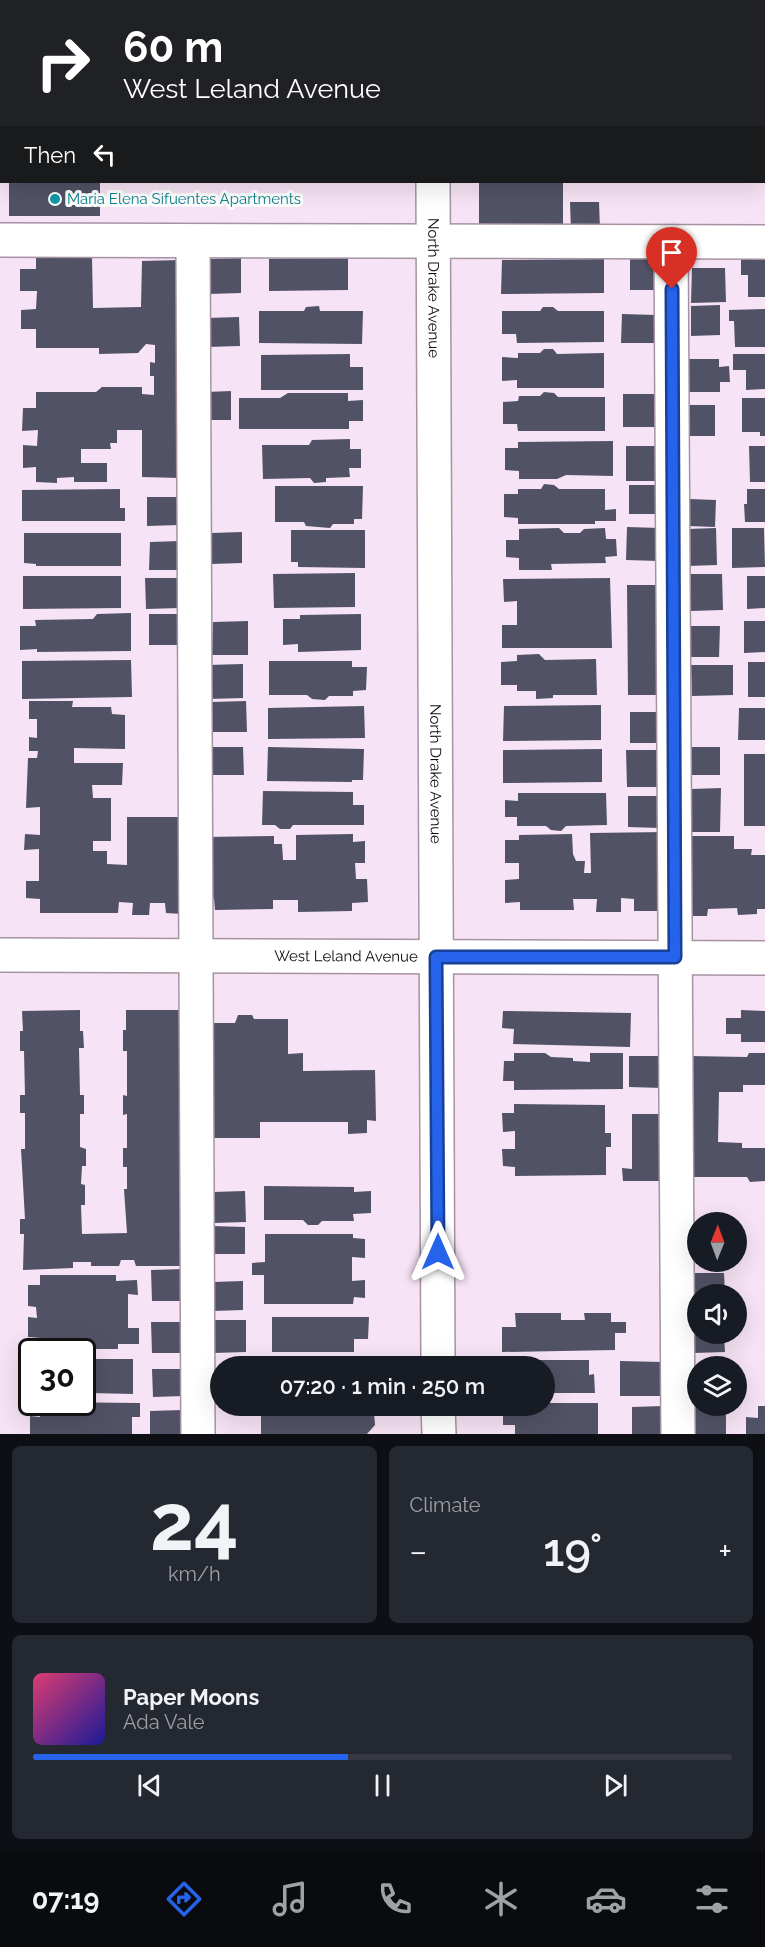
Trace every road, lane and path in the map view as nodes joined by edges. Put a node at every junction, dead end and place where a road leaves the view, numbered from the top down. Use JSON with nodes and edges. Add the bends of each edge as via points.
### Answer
{"nodes":[{"id":1,"x":433,"y":183,"type":"edge"},
{"id":2,"x":0,"y":240,"type":"edge"},
{"id":3,"x":193,"y":241,"type":"junction"},
{"id":4,"x":434,"y":242,"type":"junction"},
{"id":5,"x":671,"y":242,"type":"junction"},
{"id":6,"x":765,"y":242,"type":"edge"},
{"id":7,"x":0,"y":955,"type":"edge"},
{"id":8,"x":196,"y":956,"type":"junction"},
{"id":9,"x":436,"y":957,"type":"junction"},
{"id":10,"x":675,"y":957,"type":"junction"},
{"id":11,"x":765,"y":958,"type":"edge"},
{"id":12,"x":438,"y":1356,"type":"edge"},
{"id":13,"x":438,"y":1416,"type":"edge"},
{"id":14,"x":198,"y":1434,"type":"edge"},
{"id":15,"x":438,"y":1434,"type":"edge"},
{"id":16,"x":678,"y":1434,"type":"edge"}],
"edges":[{"from":1,"to":4,"type":"street","name":"North Drake Avenue"},
{"from":2,"to":3,"type":"street"},
{"from":3,"to":4,"type":"street"},
{"from":3,"to":8,"type":"street"},
{"from":4,"to":5,"type":"street"},
{"from":4,"to":9,"type":"street","name":"North Drake Avenue"},
{"from":5,"to":6,"type":"street"},
{"from":5,"to":10,"type":"street"},
{"from":7,"to":8,"type":"street","name":"West Leland Avenue"},
{"from":8,"to":9,"type":"street","name":"West Leland Avenue"},
{"from":8,"to":14,"type":"street"},
{"from":9,"to":10,"type":"street","name":"West Leland Avenue"},
{"from":9,"to":12,"type":"street","name":"North Drake Avenue"},
{"from":10,"to":11,"type":"street","name":"West Leland Avenue"},
{"from":10,"to":16,"type":"street"},
{"from":13,"to":15,"type":"street"}]}
